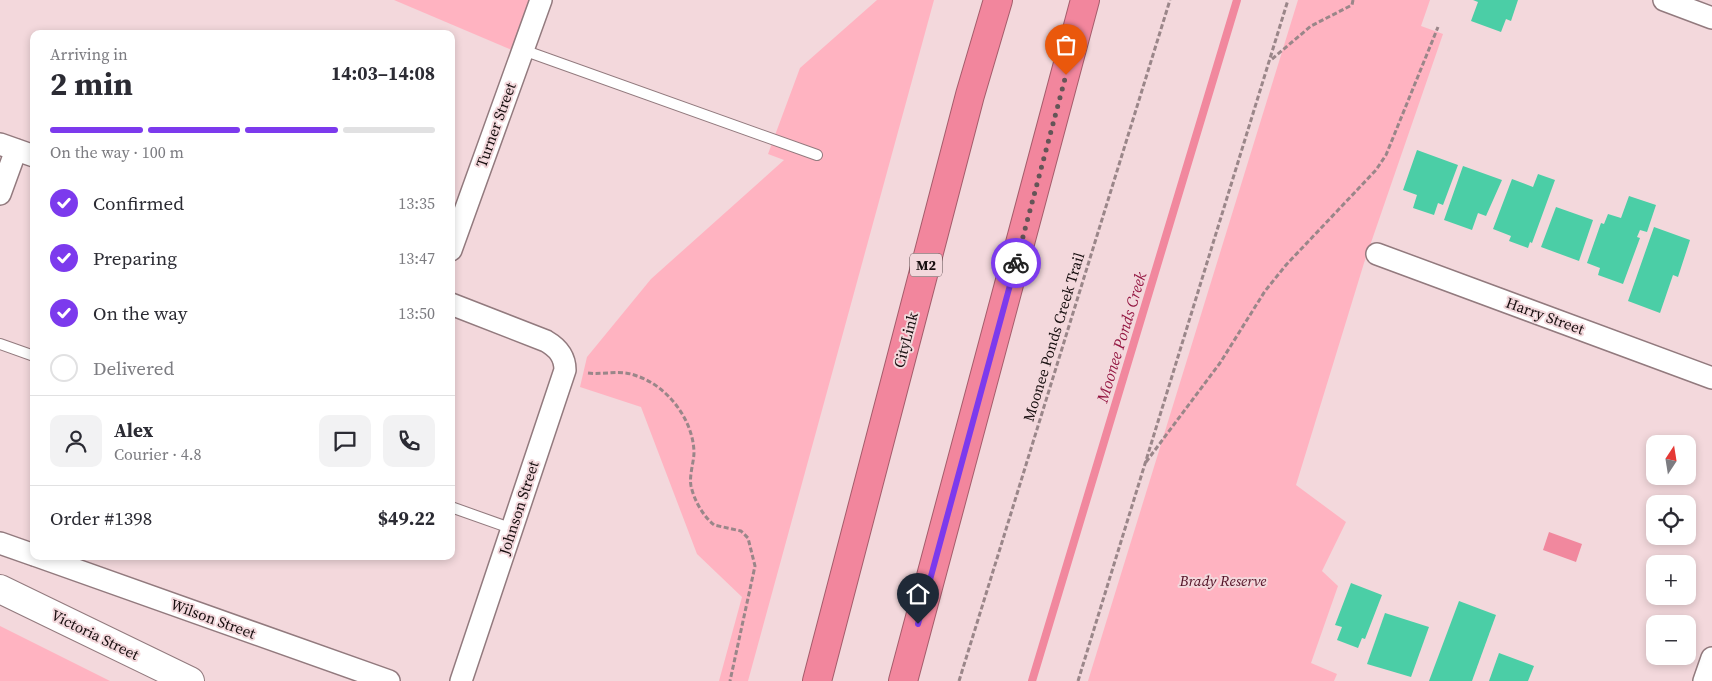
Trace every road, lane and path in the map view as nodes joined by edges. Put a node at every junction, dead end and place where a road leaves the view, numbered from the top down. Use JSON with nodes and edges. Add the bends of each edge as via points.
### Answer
{"nodes":[{"id":1,"x":541,"y":0,"type":"edge"},
{"id":2,"x":998,"y":0,"type":"edge"},
{"id":3,"x":1086,"y":0,"type":"edge"},
{"id":4,"x":1170,"y":0,"type":"edge"},
{"id":5,"x":1288,"y":0,"type":"edge"},
{"id":6,"x":1353,"y":0,"type":"edge"},
{"id":7,"x":1664,"y":0,"type":"edge"},
{"id":8,"x":1712,"y":18,"type":"edge"},
{"id":9,"x":1438,"y":27,"type":"dead end"},
{"id":10,"x":523,"y":50,"type":"junction"},
{"id":11,"x":1272,"y":59,"type":"junction"},
{"id":12,"x":17,"y":150,"type":"edge"},
{"id":13,"x":816,"y":156,"type":"dead end"},
{"id":14,"x":0,"y":194,"type":"edge"},
{"id":15,"x":455,"y":239,"type":"edge"},
{"id":16,"x":1378,"y":254,"type":"dead end"},
{"id":17,"x":455,"y":306,"type":"edge"},
{"id":18,"x":0,"y":344,"type":"edge"},
{"id":19,"x":30,"y":355,"type":"edge"},
{"id":20,"x":565,"y":370,"type":"junction"},
{"id":21,"x":1712,"y":378,"type":"edge"},
{"id":22,"x":1144,"y":465,"type":"junction"},
{"id":23,"x":455,"y":508,"type":"edge"},
{"id":24,"x":513,"y":529,"type":"junction"},
{"id":25,"x":0,"y":543,"type":"edge"},
{"id":26,"x":30,"y":554,"type":"edge"},
{"id":27,"x":46,"y":560,"type":"edge"},
{"id":28,"x":0,"y":589,"type":"edge"},
{"id":29,"x":1712,"y":658,"type":"edge"},
{"id":30,"x":190,"y":681,"type":"edge"},
{"id":31,"x":389,"y":681,"type":"edge"},
{"id":32,"x":460,"y":681,"type":"edge"},
{"id":33,"x":730,"y":681,"type":"edge"},
{"id":34,"x":817,"y":681,"type":"edge"},
{"id":35,"x":903,"y":681,"type":"edge"},
{"id":36,"x":959,"y":681,"type":"edge"},
{"id":37,"x":1078,"y":681,"type":"edge"},
{"id":38,"x":1704,"y":681,"type":"edge"}],
"edges":[{"from":1,"to":10,"type":"street","name":"Turner Street"},
{"from":2,"to":34,"type":"highway","name":"CityLink","number":"M2","via":[[970,95]]},
{"from":3,"to":35,"type":"highway"},
{"from":4,"to":36,"type":"path","name":"Moonee Ponds Creek Trail"},
{"from":5,"to":11,"type":"path"},
{"from":6,"to":11,"type":"path","via":[[1352,5],[1311,26]]},
{"from":7,"to":8,"type":"street"},
{"from":9,"to":22,"type":"path","via":[[1386,155],[1376,170],[1265,291],[1220,363]]},
{"from":10,"to":13,"type":"lane"},
{"from":10,"to":15,"type":"street","name":"Turner Street"},
{"from":11,"to":22,"type":"path"},
{"from":12,"to":14,"type":"street"},
{"from":16,"to":21,"type":"street","name":"Harry Street"},
{"from":17,"to":20,"type":"street","via":[[546,341],[561,354]]},
{"from":18,"to":19,"type":"lane"},
{"from":20,"to":24,"type":"street","name":"Johnson Street"},
{"from":20,"to":33,"type":"path","via":[[630,374],[656,384],[670,396],[691,435],[694,450],[691,485],[699,505],[714,525],[741,531],[748,538],[755,566]]},
{"from":22,"to":37,"type":"path"},
{"from":23,"to":24,"type":"lane"},
{"from":24,"to":32,"type":"street","name":"Johnson Street"},
{"from":25,"to":26,"type":"street","name":"Wilson Street"},
{"from":27,"to":31,"type":"street","name":"Wilson Street"},
{"from":28,"to":30,"type":"street","name":"Victoria Street"},
{"from":29,"to":38,"type":"street"}]}
